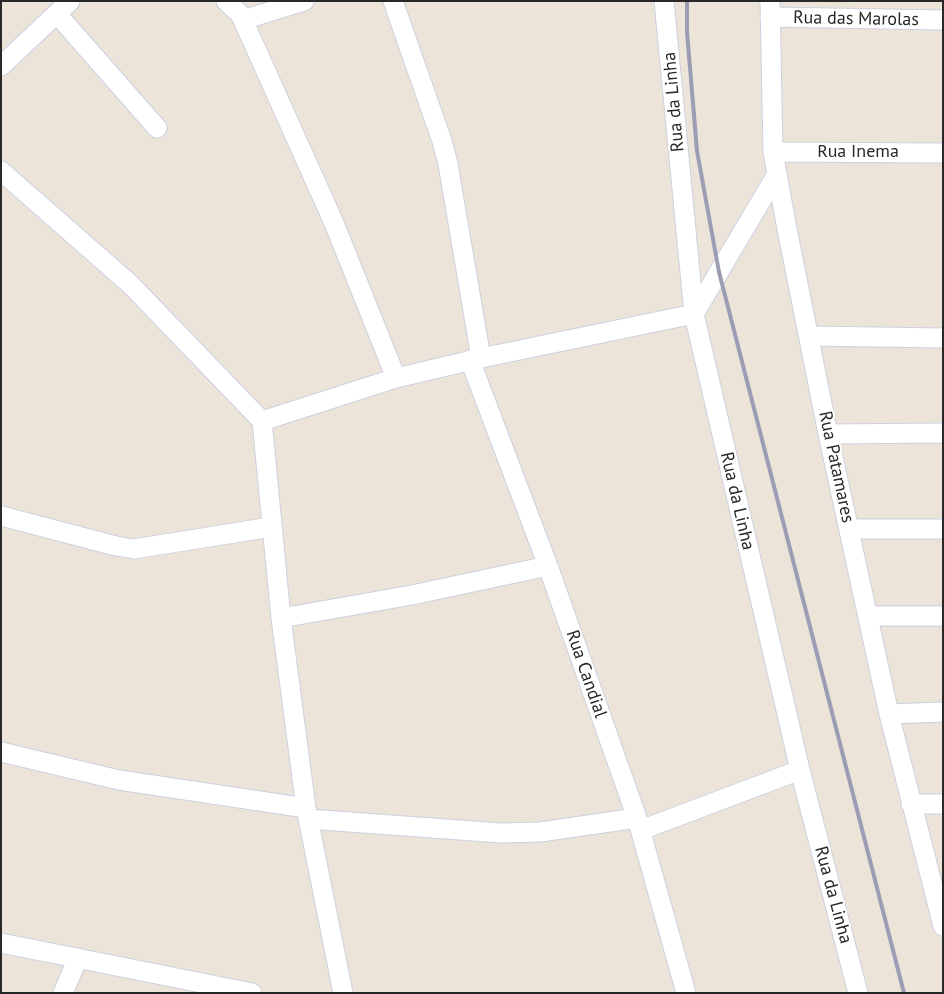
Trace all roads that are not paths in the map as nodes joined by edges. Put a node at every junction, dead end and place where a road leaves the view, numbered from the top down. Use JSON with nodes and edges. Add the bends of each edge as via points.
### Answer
{"nodes":[{"id":1,"x":226,"y":1,"type":"edge"},
{"id":2,"x":304,"y":1,"type":"edge"},
{"id":3,"x":393,"y":1,"type":"edge"},
{"id":4,"x":664,"y":1,"type":"edge"},
{"id":5,"x":64,"y":8,"type":"edge"},
{"id":6,"x":770,"y":9,"type":"edge"},
{"id":7,"x":240,"y":12,"type":"edge"},
{"id":8,"x":943,"y":20,"type":"edge"},
{"id":9,"x":1,"y":66,"type":"edge"},
{"id":10,"x":157,"y":128,"type":"dead end"},
{"id":11,"x":773,"y":152,"type":"junction"},
{"id":12,"x":943,"y":153,"type":"edge"},
{"id":13,"x":1,"y":171,"type":"edge"},
{"id":14,"x":777,"y":174,"type":"junction"},
{"id":15,"x":694,"y":314,"type":"junction"},
{"id":16,"x":809,"y":336,"type":"junction"},
{"id":17,"x":943,"y":338,"type":"edge"},
{"id":18,"x":476,"y":359,"type":"junction"},
{"id":19,"x":396,"y":378,"type":"junction"},
{"id":20,"x":262,"y":421,"type":"junction"},
{"id":21,"x":943,"y":433,"type":"edge"},
{"id":22,"x":828,"y":434,"type":"junction"},
{"id":23,"x":1,"y":516,"type":"edge"},
{"id":24,"x":271,"y":528,"type":"junction"},
{"id":25,"x":849,"y":529,"type":"junction"},
{"id":26,"x":943,"y":529,"type":"edge"},
{"id":27,"x":548,"y":566,"type":"junction"},
{"id":28,"x":868,"y":616,"type":"junction"},
{"id":29,"x":943,"y":616,"type":"edge"},
{"id":30,"x":281,"y":618,"type":"junction"},
{"id":31,"x":943,"y":712,"type":"edge"},
{"id":32,"x":889,"y":714,"type":"junction"},
{"id":33,"x":1,"y":752,"type":"edge"},
{"id":34,"x":800,"y":770,"type":"junction"},
{"id":35,"x":911,"y":804,"type":"junction"},
{"id":36,"x":943,"y":804,"type":"edge"},
{"id":37,"x":307,"y":814,"type":"junction"},
{"id":38,"x":639,"y":824,"type":"junction"},
{"id":39,"x":939,"y":896,"type":"edge"},
{"id":40,"x":943,"y":926,"type":"edge"},
{"id":41,"x":1,"y":943,"type":"edge"},
{"id":42,"x":78,"y":958,"type":"junction"},
{"id":43,"x":63,"y":993,"type":"edge"},
{"id":44,"x":252,"y":993,"type":"edge"},
{"id":45,"x":343,"y":993,"type":"edge"},
{"id":46,"x":686,"y":993,"type":"edge"},
{"id":47,"x":858,"y":993,"type":"edge"}],
"edges":[{"from":1,"to":7,"type":"street"},
{"from":2,"to":7,"type":"street"},
{"from":3,"to":18,"type":"street","name":"Rua Candial","via":[[448,164]]},
{"from":4,"to":15,"type":"street","name":"Rua da Linha"},
{"from":5,"to":9,"type":"street"},
{"from":5,"to":10,"type":"street"},
{"from":6,"to":8,"type":"street","name":"Rua das Marolas"},
{"from":6,"to":11,"type":"street","name":"Rua Patamares"},
{"from":7,"to":19,"type":"street","via":[[334,223]]},
{"from":11,"to":12,"type":"street","name":"Rua Inema"},
{"from":11,"to":14,"type":"street","name":"Rua Patamares"},
{"from":13,"to":20,"type":"street","via":[[132,286]]},
{"from":14,"to":15,"type":"street"},
{"from":14,"to":16,"type":"street","name":"Rua Patamares"},
{"from":15,"to":18,"type":"street"},
{"from":15,"to":34,"type":"street","name":"Rua da Linha"},
{"from":16,"to":17,"type":"street"},
{"from":16,"to":22,"type":"street","name":"Rua Patamares"},
{"from":18,"to":19,"type":"street"},
{"from":18,"to":27,"type":"street","name":"Rua Candial"},
{"from":19,"to":20,"type":"street"},
{"from":20,"to":24,"type":"street"},
{"from":21,"to":22,"type":"street"},
{"from":22,"to":25,"type":"street","name":"Rua Patamares"},
{"from":23,"to":24,"type":"street","via":[[134,548]]},
{"from":24,"to":30,"type":"street"},
{"from":25,"to":26,"type":"street"},
{"from":25,"to":28,"type":"street","name":"Rua Patamares"},
{"from":27,"to":30,"type":"street"},
{"from":27,"to":38,"type":"street","name":"Rua Candial"},
{"from":28,"to":29,"type":"street"},
{"from":28,"to":32,"type":"street","name":"Rua Patamares"},
{"from":30,"to":37,"type":"street"},
{"from":31,"to":32,"type":"street"},
{"from":32,"to":35,"type":"street","name":"Rua Patamares"},
{"from":33,"to":37,"type":"street","via":[[119,780]]},
{"from":34,"to":38,"type":"street"},
{"from":34,"to":47,"type":"street","name":"Rua da Linha"},
{"from":35,"to":36,"type":"street"},
{"from":35,"to":39,"type":"street","name":"Rua Patamares"},
{"from":37,"to":38,"type":"street","via":[[501,833]]},
{"from":37,"to":45,"type":"street"},
{"from":38,"to":46,"type":"street","name":"Rua Candial"},
{"from":39,"to":40,"type":"street","name":"Rua Patamares"},
{"from":41,"to":42,"type":"street"},
{"from":42,"to":43,"type":"street"},
{"from":42,"to":44,"type":"street"}]}
